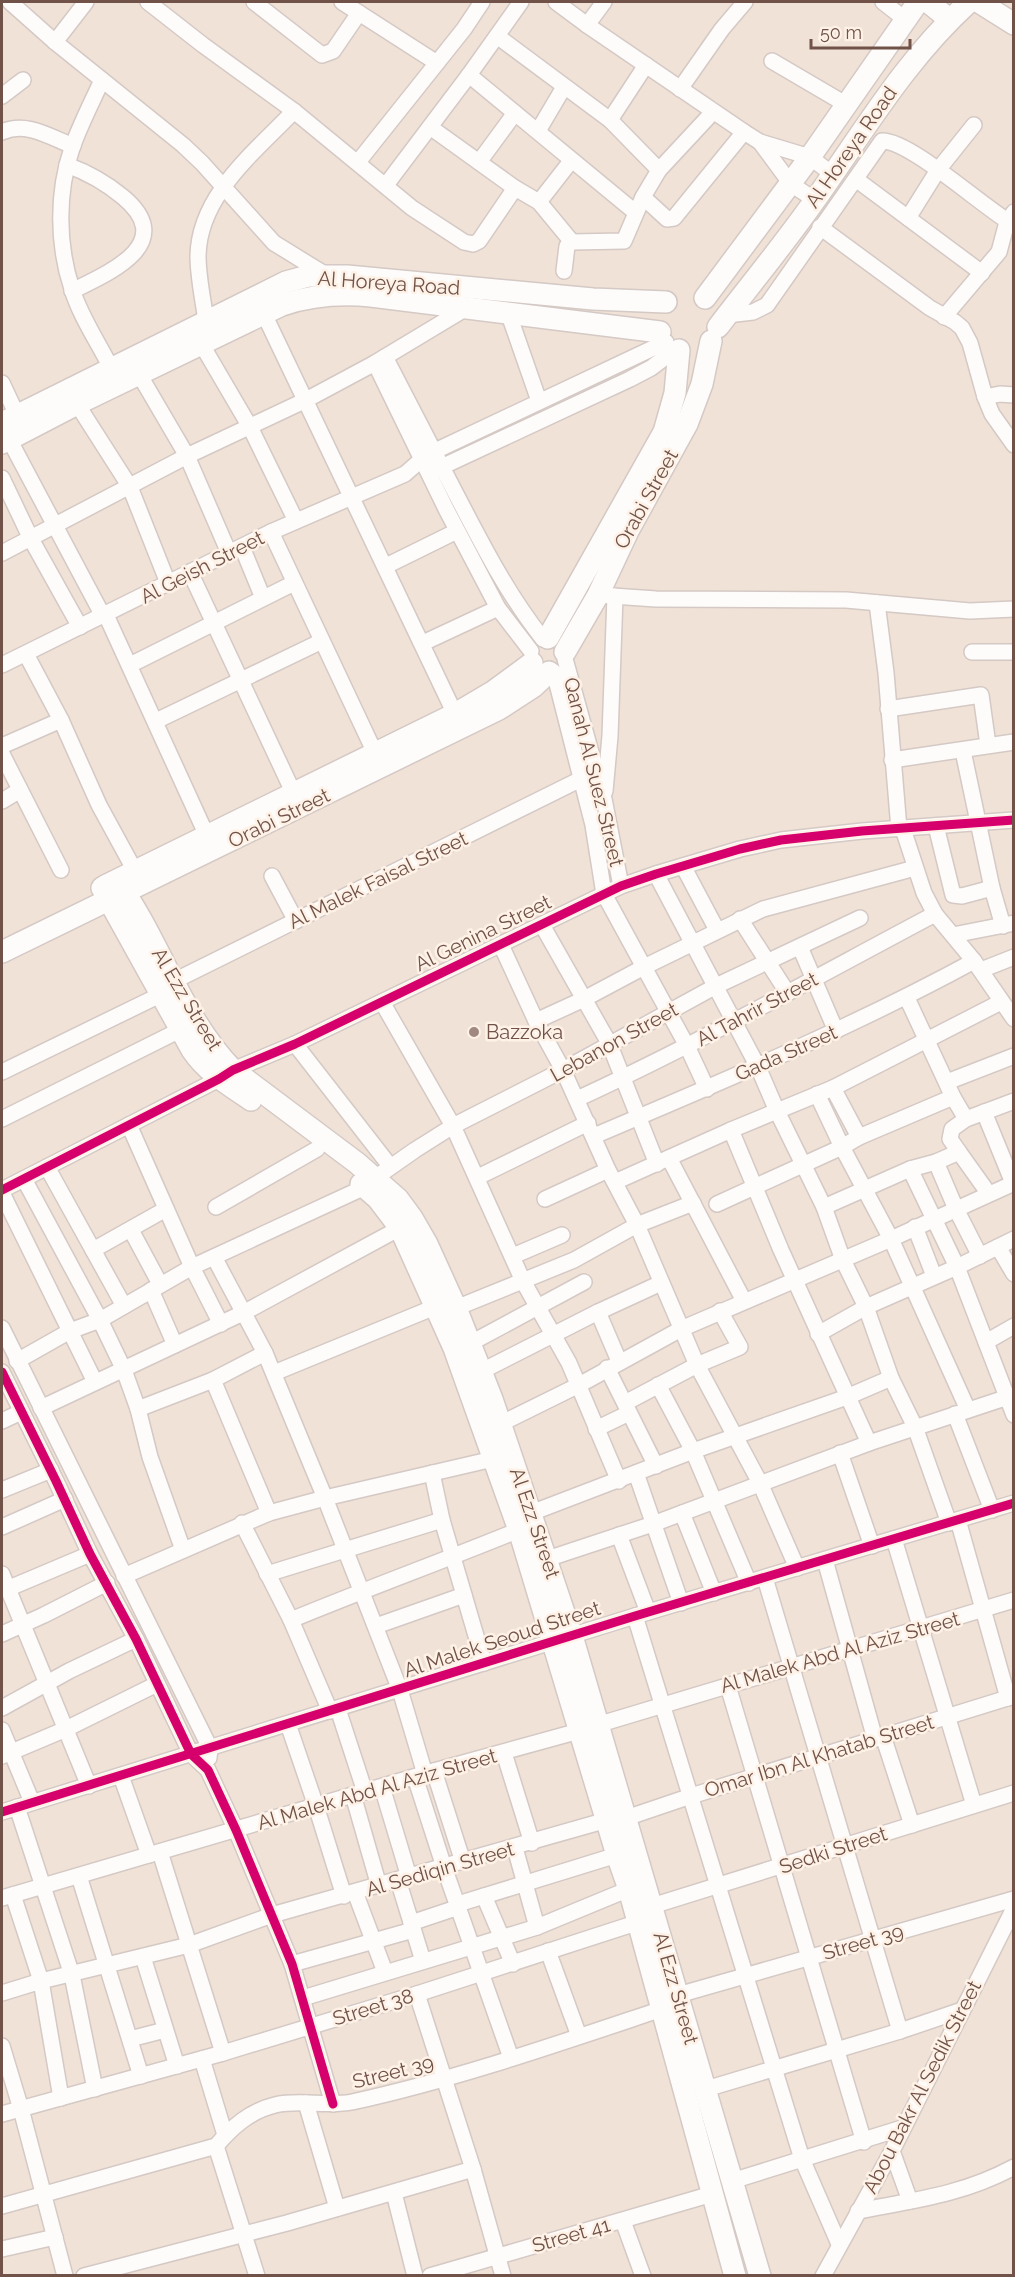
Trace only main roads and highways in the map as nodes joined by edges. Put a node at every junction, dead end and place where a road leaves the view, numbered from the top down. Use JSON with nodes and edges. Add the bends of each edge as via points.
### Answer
{"nodes":[{"id":1,"x":918,"y":2,"type":"edge"},
{"id":2,"x":928,"y":2,"type":"edge"},
{"id":3,"x":969,"y":2,"type":"edge"},
{"id":4,"x":979,"y":2,"type":"edge"},
{"id":5,"x":949,"y":19,"type":"junction"},
{"id":6,"x":1014,"y":24,"type":"edge"},
{"id":7,"x":705,"y":298,"type":"junction"},
{"id":8,"x":666,"y":302,"type":"junction"},
{"id":9,"x":719,"y":327,"type":"junction"},
{"id":10,"x":670,"y":343,"type":"junction"},
{"id":11,"x":7,"y":430,"type":"edge"},
{"id":12,"x":548,"y":656,"type":"junction"},
{"id":13,"x":118,"y":887,"type":"junction"},
{"id":14,"x":2,"y":936,"type":"edge"},
{"id":15,"x":2,"y":952,"type":"edge"},
{"id":16,"x":167,"y":988,"type":"junction"},
{"id":17,"x":226,"y":1074,"type":"junction"},
{"id":18,"x":377,"y":1177,"type":"junction"},
{"id":19,"x":446,"y":1308,"type":"junction"},
{"id":20,"x":562,"y":1639,"type":"junction"},
{"id":21,"x":616,"y":1819,"type":"junction"},
{"id":22,"x":646,"y":1914,"type":"junction"},
{"id":23,"x":670,"y":2002,"type":"junction"},
{"id":24,"x":735,"y":2276,"type":"edge"},
{"id":25,"x":760,"y":2276,"type":"edge"}],
"edges":[{"from":1,"to":7,"type":"main road","name":"Al Horeya Road","via":[[791,184]]},
{"from":2,"to":5,"type":"main road"},
{"from":3,"to":5,"type":"main road","name":"Al Horeya Road"},
{"from":4,"to":6,"type":"main road"},
{"from":5,"to":9,"type":"main road","name":"Al Horeya Road","via":[[905,70],[815,200]]},
{"from":7,"to":8,"type":"main road","via":[[688,292]]},
{"from":7,"to":9,"type":"main road","via":[[717,314]]},
{"from":8,"to":10,"type":"main road","via":[[659,319]]},
{"from":8,"to":11,"type":"main road","name":"Al Horeya Road","via":[[308,276],[286,282],[111,368]]},
{"from":9,"to":10,"type":"main road","via":[[696,351]]},
{"from":9,"to":12,"type":"main road","name":"Orabi Street","via":[[687,424],[623,539],[606,596]]},
{"from":10,"to":11,"type":"main road","name":"Al Horeya Road","via":[[508,312],[340,293],[300,299],[77,404]]},
{"from":10,"to":12,"type":"main road","name":"Orabi Street","via":[[675,393],[664,432]]},
{"from":12,"to":13,"type":"main road","name":"Orabi Street","via":[[455,714],[207,836]]},
{"from":12,"to":13,"type":"main road","name":"Orabi Street","via":[[533,687],[500,709]]},
{"from":13,"to":14,"type":"main road","name":"Orabi Street"},
{"from":13,"to":15,"type":"main road","name":"Orabi Street"},
{"from":13,"to":16,"type":"main road","name":"Al Ezz Street"},
{"from":16,"to":17,"type":"main road","name":"Al Ezz Street","via":[[206,1037]]},
{"from":16,"to":17,"type":"main road","name":"Al Ezz Street","via":[[180,1030],[197,1058]]},
{"from":17,"to":18,"type":"main road","name":"Al Ezz Street"},
{"from":17,"to":18,"type":"main road","name":"Al Ezz Street","via":[[317,1149]]},
{"from":18,"to":19,"type":"main road","name":"Al Ezz Street","via":[[400,1228]]},
{"from":18,"to":19,"type":"main road","name":"Al Ezz Street","via":[[412,1218]]},
{"from":19,"to":20,"type":"main road","name":"Al Ezz Street","via":[[454,1348]]},
{"from":19,"to":20,"type":"main road","name":"Al Ezz Street","via":[[469,1344],[548,1559]]},
{"from":20,"to":21,"type":"main road","name":"Al Ezz Street"},
{"from":21,"to":22,"type":"main road","name":"Al Ezz Street"},
{"from":21,"to":22,"type":"main road","name":"Al Ezz Street","via":[[617,1855],[629,1889]]},
{"from":22,"to":23,"type":"main road","name":"Al Ezz Street"},
{"from":23,"to":24,"type":"main road","name":"Al Ezz Street","via":[[712,2194]]},
{"from":23,"to":25,"type":"main road","name":"Al Ezz Street","via":[[706,2089]]}]}
